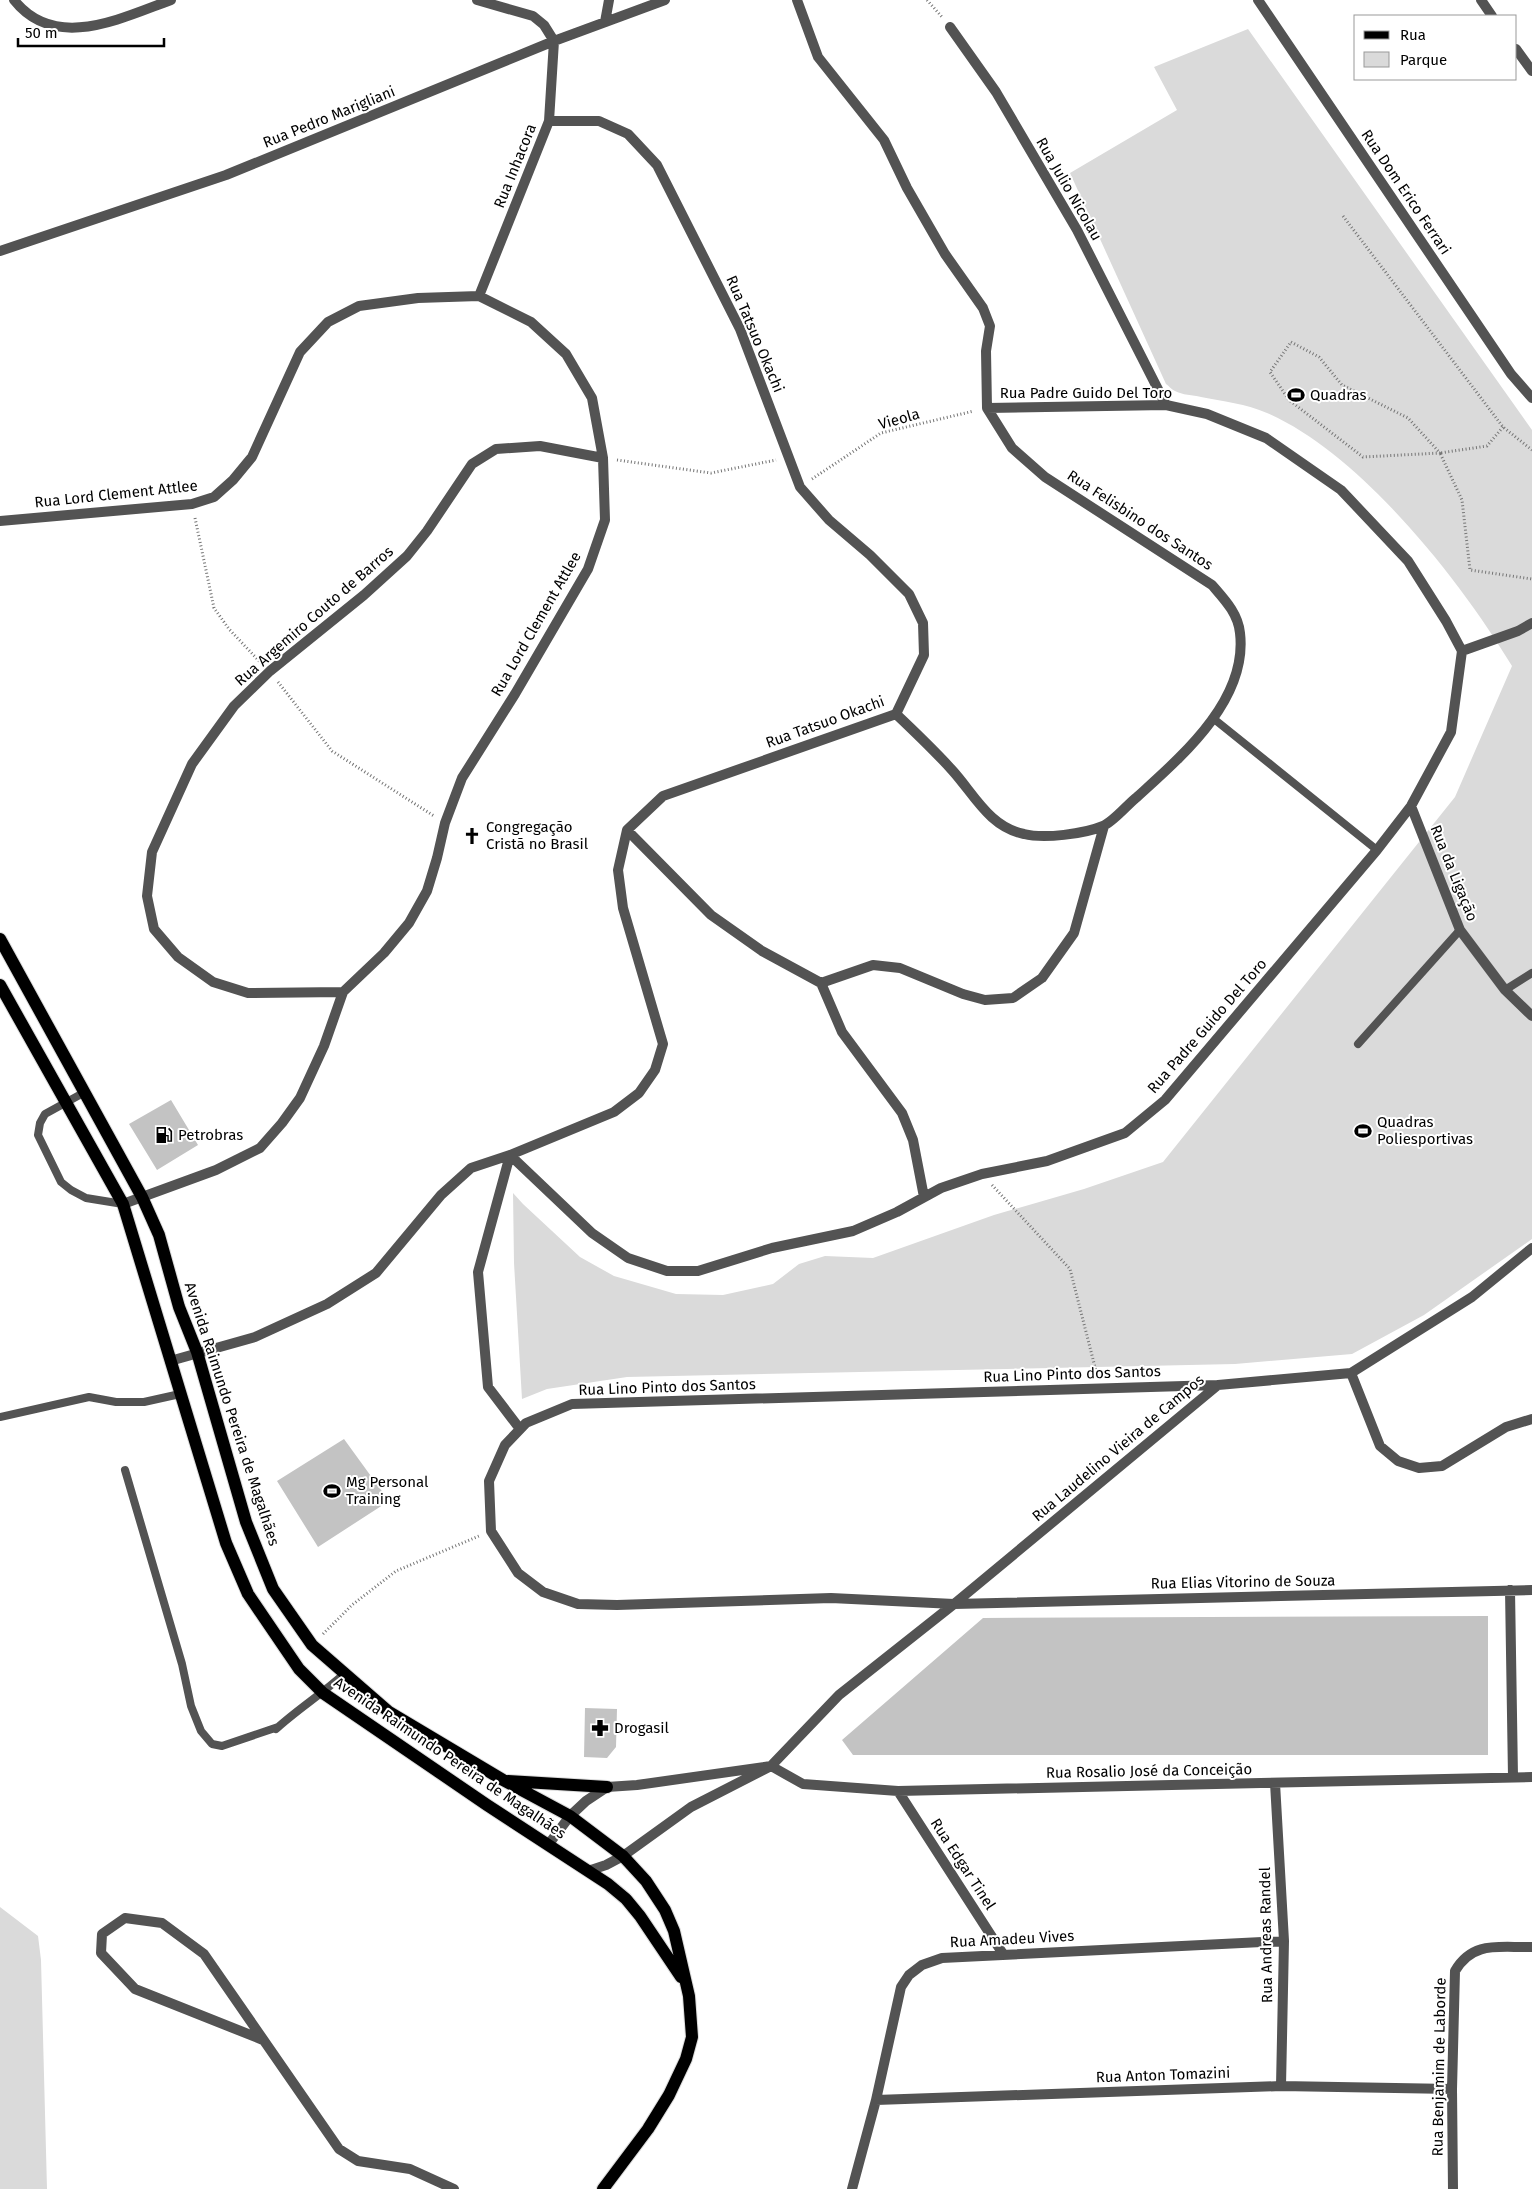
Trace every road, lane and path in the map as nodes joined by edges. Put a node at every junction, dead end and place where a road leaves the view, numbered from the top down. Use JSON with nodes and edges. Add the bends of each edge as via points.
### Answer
{"nodes":[{"id":1,"x":14,"y":0,"type":"edge"},
{"id":2,"x":28,"y":0,"type":"edge"},
{"id":3,"x":171,"y":0,"type":"edge"},
{"id":4,"x":477,"y":0,"type":"edge"},
{"id":5,"x":609,"y":0,"type":"edge"},
{"id":6,"x":665,"y":0,"type":"edge"},
{"id":7,"x":797,"y":0,"type":"edge"},
{"id":8,"x":927,"y":0,"type":"edge"},
{"id":9,"x":1258,"y":0,"type":"edge"},
{"id":10,"x":1481,"y":0,"type":"edge"},
{"id":11,"x":22,"y":11,"type":"junction"},
{"id":12,"x":1491,"y":15,"type":"edge"},
{"id":13,"x":606,"y":22,"type":"junction"},
{"id":14,"x":950,"y":27,"type":"joint"},
{"id":15,"x":554,"y":41,"type":"junction"},
{"id":16,"x":1517,"y":50,"type":"edge"},
{"id":17,"x":1532,"y":71,"type":"edge"},
{"id":18,"x":549,"y":121,"type":"junction"},
{"id":19,"x":1343,"y":216,"type":"dead end"},
{"id":20,"x":0,"y":250,"type":"edge"},
{"id":21,"x":479,"y":296,"type":"junction"},
{"id":22,"x":1532,"y":398,"type":"edge"},
{"id":23,"x":1166,"y":405,"type":"junction"},
{"id":24,"x":987,"y":408,"type":"junction"},
{"id":25,"x":1503,"y":426,"type":"junction"},
{"id":26,"x":1532,"y":450,"type":"edge"},
{"id":27,"x":1440,"y":454,"type":"junction"},
{"id":28,"x":603,"y":458,"type":"junction"},
{"id":29,"x":789,"y":458,"type":"junction"},
{"id":30,"x":800,"y":487,"type":"junction"},
{"id":31,"x":192,"y":504,"type":"junction"},
{"id":32,"x":0,"y":521,"type":"edge"},
{"id":33,"x":1532,"y":579,"type":"edge"},
{"id":34,"x":1532,"y":623,"type":"edge"},
{"id":35,"x":1462,"y":651,"type":"junction"},
{"id":36,"x":270,"y":672,"type":"junction"},
{"id":37,"x":896,"y":714,"type":"junction"},
{"id":38,"x":1214,"y":719,"type":"junction"},
{"id":39,"x":1411,"y":806,"type":"junction"},
{"id":40,"x":445,"y":823,"type":"junction"},
{"id":41,"x":1104,"y":826,"type":"junction"},
{"id":42,"x":627,"y":830,"type":"junction"},
{"id":43,"x":1378,"y":850,"type":"junction"},
{"id":44,"x":1460,"y":930,"type":"junction"},
{"id":45,"x":0,"y":939,"type":"edge"},
{"id":46,"x":1532,"y":973,"type":"edge"},
{"id":47,"x":821,"y":983,"type":"junction"},
{"id":48,"x":0,"y":985,"type":"edge"},
{"id":49,"x":1505,"y":990,"type":"junction"},
{"id":50,"x":343,"y":992,"type":"junction"},
{"id":51,"x":1532,"y":1016,"type":"edge"},
{"id":52,"x":1358,"y":1044,"type":"dead end"},
{"id":53,"x":84,"y":1092,"type":"junction"},
{"id":54,"x":66,"y":1102,"type":"junction"},
{"id":55,"x":510,"y":1155,"type":"junction"},
{"id":56,"x":982,"y":1174,"type":"junction"},
{"id":57,"x":142,"y":1197,"type":"junction"},
{"id":58,"x":924,"y":1197,"type":"junction"},
{"id":59,"x":123,"y":1204,"type":"junction"},
{"id":60,"x":1532,"y":1248,"type":"edge"},
{"id":61,"x":197,"y":1352,"type":"junction"},
{"id":62,"x":170,"y":1361,"type":"junction"},
{"id":63,"x":1351,"y":1373,"type":"junction"},
{"id":64,"x":1218,"y":1385,"type":"junction"},
{"id":65,"x":1100,"y":1389,"type":"junction"},
{"id":66,"x":180,"y":1394,"type":"junction"},
{"id":67,"x":0,"y":1417,"type":"edge"},
{"id":68,"x":1532,"y":1419,"type":"edge"},
{"id":69,"x":520,"y":1429,"type":"junction"},
{"id":70,"x":124,"y":1470,"type":"dead end"},
{"id":71,"x":491,"y":1531,"type":"junction"},
{"id":72,"x":1510,"y":1590,"type":"junction"},
{"id":73,"x":1532,"y":1590,"type":"edge"},
{"id":74,"x":954,"y":1604,"type":"junction"},
{"id":75,"x":312,"y":1645,"type":"junction"},
{"id":76,"x":344,"y":1674,"type":"junction"},
{"id":77,"x":323,"y":1693,"type":"junction"},
{"id":78,"x":278,"y":1727,"type":"junction"},
{"id":79,"x":271,"y":1734,"type":"dead end"},
{"id":80,"x":771,"y":1766,"type":"junction"},
{"id":81,"x":1514,"y":1777,"type":"junction"},
{"id":82,"x":1532,"y":1777,"type":"edge"},
{"id":83,"x":503,"y":1780,"type":"junction"},
{"id":84,"x":1275,"y":1783,"type":"junction"},
{"id":85,"x":608,"y":1787,"type":"junction"},
{"id":86,"x":898,"y":1791,"type":"junction"},
{"id":87,"x":570,"y":1816,"type":"junction"},
{"id":88,"x":548,"y":1845,"type":"junction"},
{"id":89,"x":623,"y":1856,"type":"junction"},
{"id":90,"x":588,"y":1871,"type":"junction"},
{"id":91,"x":1284,"y":1941,"type":"junction"},
{"id":92,"x":1532,"y":1947,"type":"edge"},
{"id":93,"x":1003,"y":1954,"type":"junction"},
{"id":94,"x":685,"y":1982,"type":"junction"},
{"id":95,"x":263,"y":2040,"type":"junction"},
{"id":96,"x":1281,"y":2086,"type":"junction"},
{"id":97,"x":1452,"y":2089,"type":"junction"},
{"id":98,"x":876,"y":2100,"type":"junction"},
{"id":99,"x":454,"y":2189,"type":"edge"},
{"id":100,"x":603,"y":2189,"type":"edge"},
{"id":101,"x":852,"y":2189,"type":"edge"},
{"id":102,"x":1453,"y":2189,"type":"edge"}],
"edges":[{"from":1,"to":11,"type":"street"},
{"from":2,"to":11,"type":"street"},
{"from":3,"to":11,"type":"street","via":[[104,25],[73,29],[46,25]]},
{"from":4,"to":15,"type":"street","via":[[533,16],[544,25]]},
{"from":5,"to":13,"type":"street"},
{"from":6,"to":13,"type":"street","name":"Rua Pedro Marigliani"},
{"from":7,"to":24,"type":"street","via":[[818,57],[884,140],[945,254],[983,308],[990,326],[986,351]]},
{"from":8,"to":14,"type":"path"},
{"from":9,"to":22,"type":"street","name":"Rua Dom Erico Ferrari","via":[[1511,374]]},
{"from":10,"to":12,"type":"street"},
{"from":13,"to":15,"type":"street","name":"Rua Pedro Marigliani"},
{"from":14,"to":23,"type":"street","name":"Rua Julio Nicolau","via":[[996,92],[1077,230]]},
{"from":15,"to":18,"type":"street","name":"Rua Inhacora"},
{"from":15,"to":20,"type":"street","name":"Rua Pedro Marigliani","via":[[226,175]]},
{"from":16,"to":17,"type":"street"},
{"from":18,"to":21,"type":"street","name":"Rua Inhacora"},
{"from":18,"to":29,"type":"street","name":"Rua Tatsuo Okachi","via":[[599,121],[628,134],[657,165],[740,329]]},
{"from":19,"to":25,"type":"path"},
{"from":21,"to":28,"type":"street","name":"Rua Lord Clement Attlee","via":[[531,322],[566,354],[592,398]]},
{"from":21,"to":31,"type":"street","name":"Rua Lord Clement Attlee","via":[[418,298],[359,306],[328,322],[300,352],[252,458],[214,496]]},
{"from":23,"to":24,"type":"street","name":"Rua Padre Guido Del Toro"},
{"from":23,"to":35,"type":"street","name":"Rua Padre Guido Del Toro","via":[[1207,414],[1266,438],[1342,490],[1408,561]]},
{"from":24,"to":30,"type":"path","name":"Vieola","via":[[881,433]]},
{"from":24,"to":38,"type":"street","name":"Rua Felisbino dos Santos","via":[[1012,448],[1045,477],[1212,585],[1232,608],[1240,632],[1240,662],[1226,699]]},
{"from":25,"to":26,"type":"path"},
{"from":25,"to":27,"type":"path","via":[[1487,446]]},
{"from":27,"to":27,"type":"path","via":[[1408,418],[1342,385],[1319,357],[1291,342],[1270,372],[1289,400],[1363,457]]},
{"from":27,"to":33,"type":"path","via":[[1462,500],[1470,570]]},
{"from":28,"to":29,"type":"path","via":[[711,474]]},
{"from":28,"to":36,"type":"street","name":"Rua Argemiro Couto de Barros","via":[[540,446],[496,449],[472,464],[407,556]]},
{"from":28,"to":40,"type":"street","name":"Rua Lord Clement Attlee","via":[[605,520],[588,570],[462,778]]},
{"from":29,"to":30,"type":"street","name":"Rua Tatsuo Okachi"},
{"from":30,"to":37,"type":"street","name":"Rua Tatsuo Okachi","via":[[828,520],[909,594],[923,623],[924,655]]},
{"from":31,"to":32,"type":"street","name":"Rua Lord Clement Attlee"},
{"from":31,"to":36,"type":"path","via":[[214,608],[229,629]]},
{"from":34,"to":35,"type":"street"},
{"from":35,"to":39,"type":"street","name":"Rua Padre Guido Del Toro","via":[[1451,732]]},
{"from":36,"to":40,"type":"path","via":[[332,751]]},
{"from":36,"to":50,"type":"street","name":"Rua Argemiro Couto de Barros","via":[[234,706],[192,764],[160,834],[152,852],[147,896],[154,929],[178,957],[213,982],[248,993]]},
{"from":37,"to":41,"type":"street","name":"Rua Felisbino dos Santos","via":[[954,772],[986,813],[1004,826],[1024,834],[1063,835]]},
{"from":37,"to":42,"type":"street","name":"Rua Tatsuo Okachi","via":[[662,796]]},
{"from":38,"to":41,"type":"street","name":"Rua Felisbino dos Santos","via":[[1172,766]]},
{"from":38,"to":43,"type":"lane"},
{"from":39,"to":43,"type":"street","name":"Rua Padre Guido Del Toro"},
{"from":39,"to":44,"type":"street","name":"Rua da Ligação"},
{"from":40,"to":50,"type":"street","name":"Rua Lord Clement Attlee","via":[[427,892],[409,923],[384,953]]},
{"from":41,"to":47,"type":"street","via":[[1074,933],[1042,978],[1013,998],[985,1000],[900,968],[873,965]]},
{"from":42,"to":47,"type":"street","via":[[712,915],[762,952]]},
{"from":42,"to":55,"type":"street","via":[[618,870],[623,908],[663,1044],[655,1070],[639,1094],[614,1112]]},
{"from":43,"to":56,"type":"street","name":"Rua Padre Guido Del Toro","via":[[1165,1100],[1125,1133],[1047,1160]]},
{"from":44,"to":49,"type":"street","name":"Rua da Ligação"},
{"from":44,"to":52,"type":"lane"},
{"from":45,"to":53,"type":"main road","name":"Avenida Raimundo Pereira de Magalhães"},
{"from":46,"to":49,"type":"lane"},
{"from":47,"to":58,"type":"street","via":[[842,1032],[902,1113],[913,1140]]},
{"from":48,"to":54,"type":"main road","name":"Avenida Raimundo Pereira de Magalhães"},
{"from":49,"to":51,"type":"street","name":"Rua da Ligação"},
{"from":50,"to":57,"type":"street","name":"Rua Lord Clement Attlee","via":[[324,1046],[300,1098],[260,1148],[216,1170]]},
{"from":53,"to":54,"type":"lane"},
{"from":53,"to":57,"type":"main road","name":"Avenida Raimundo Pereira de Magalhães"},
{"from":54,"to":59,"type":"main road","name":"Avenida Raimundo Pereira de Magalhães"},
{"from":54,"to":59,"type":"lane","via":[[45,1114],[38,1135],[61,1182],[86,1198]]},
{"from":55,"to":58,"type":"street","name":"Rua Padre Guido Del Toro","via":[[592,1233],[628,1258],[667,1271],[698,1271],[772,1248],[853,1231]]},
{"from":55,"to":61,"type":"street","via":[[471,1168],[441,1195],[376,1273],[327,1304],[254,1337]]},
{"from":55,"to":69,"type":"street","via":[[478,1272],[488,1387]]},
{"from":56,"to":58,"type":"street","name":"Rua Padre Guido Del Toro"},
{"from":56,"to":65,"type":"path","via":[[1070,1269]]},
{"from":57,"to":59,"type":"street","name":"Rua Lord Clement Attlee"},
{"from":57,"to":61,"type":"main road","name":"Avenida Raimundo Pereira de Magalhães","via":[[159,1235],[179,1307]]},
{"from":59,"to":62,"type":"main road","name":"Avenida Raimundo Pereira de Magalhães"},
{"from":60,"to":63,"type":"street","name":"Rua Laudelino Vieira de Campos","via":[[1472,1297]]},
{"from":61,"to":62,"type":"street"},
{"from":61,"to":75,"type":"main road","name":"Avenida Raimundo Pereira de Magalhães","via":[[246,1522],[273,1589]]},
{"from":62,"to":66,"type":"main road","name":"Avenida Raimundo Pereira de Magalhães"},
{"from":63,"to":64,"type":"street","name":"Rua Laudelino Vieira de Campos"},
{"from":63,"to":68,"type":"street","via":[[1380,1446],[1398,1461],[1419,1468],[1442,1466],[1506,1427]]},
{"from":64,"to":65,"type":"street","name":"Rua Lino Pinto dos Santos"},
{"from":64,"to":74,"type":"street","name":"Rua Laudelino Vieira de Campos"},
{"from":65,"to":69,"type":"street","name":"Rua Lino Pinto dos Santos","via":[[572,1404],[526,1423]]},
{"from":66,"to":67,"type":"lane","via":[[144,1402],[116,1402],[89,1397]]},
{"from":66,"to":77,"type":"main road","name":"Avenida Raimundo Pereira de Magalhães","via":[[226,1544],[248,1594],[300,1669]]},
{"from":69,"to":71,"type":"street","name":"Rua Lino Pinto dos Santos","via":[[505,1445],[489,1481]]},
{"from":70,"to":78,"type":"lane","via":[[200,1731],[212,1744],[222,1746]]},
{"from":71,"to":74,"type":"street","via":[[518,1573],[543,1592],[578,1604],[831,1598]]},
{"from":71,"to":75,"type":"path","via":[[396,1571],[352,1605]]},
{"from":72,"to":73,"type":"street","name":"Rua Elias Vitorino de Souza"},
{"from":72,"to":74,"type":"street","name":"Rua Elias Vitorino de Souza"},
{"from":72,"to":81,"type":"street"},
{"from":74,"to":80,"type":"street","name":"Rua Laudelino Vieira de Campos","via":[[839,1695]]},
{"from":75,"to":76,"type":"main road","name":"Avenida Raimundo Pereira de Magalhães"},
{"from":76,"to":77,"type":"lane"},
{"from":76,"to":83,"type":"main road","name":"Avenida Raimundo Pereira de Magalhães","via":[[389,1712]]},
{"from":77,"to":78,"type":"lane"},
{"from":77,"to":88,"type":"main road","name":"Avenida Raimundo Pereira de Magalhães"},
{"from":78,"to":79,"type":"lane"},
{"from":80,"to":85,"type":"street","via":[[637,1786]]},
{"from":80,"to":86,"type":"street","name":"Rua Rosalio José da Conceição","via":[[803,1784]]},
{"from":80,"to":89,"type":"street","via":[[692,1807]]},
{"from":81,"to":82,"type":"street","name":"Rua Rosalio José da Conceição"},
{"from":81,"to":84,"type":"street","name":"Rua Rosalio José da Conceição"},
{"from":83,"to":85,"type":"main road"},
{"from":83,"to":87,"type":"main road","name":"Avenida Raimundo Pereira de Magalhães"},
{"from":84,"to":86,"type":"street","name":"Rua Rosalio José da Conceição"},
{"from":84,"to":91,"type":"street","name":"Rua Andreas Randel"},
{"from":85,"to":87,"type":"street"},
{"from":86,"to":93,"type":"street","name":"Rua Edgar Tinel"},
{"from":87,"to":88,"type":"street"},
{"from":87,"to":89,"type":"main road","name":"Avenida Raimundo Pereira de Magalhães"},
{"from":88,"to":90,"type":"main road","name":"Avenida Raimundo Pereira de Magalhães"},
{"from":89,"to":90,"type":"street"},
{"from":89,"to":94,"type":"main road","name":"Avenida Raimundo Pereira de Magalhães","via":[[646,1881],[665,1910],[674,1931]]},
{"from":90,"to":94,"type":"main road","name":"Avenida Raimundo Pereira de Magalhães","via":[[626,1899]]},
{"from":91,"to":93,"type":"street","name":"Rua Amadeu Vives"},
{"from":91,"to":96,"type":"street","name":"Rua Andreas Randel"},
{"from":92,"to":97,"type":"street","name":"Rua Benjamim de Laborde","via":[[1484,1948],[1462,1959],[1455,1971]]},
{"from":93,"to":98,"type":"street","name":"Rua Amadeu Vives","via":[[942,1958],[922,1965],[909,1975],[901,1987]]},
{"from":94,"to":100,"type":"main road","name":"Avenida Raimundo Pereira de Magalhães","via":[[692,2016],[692,2037],[686,2059],[648,2129]]},
{"from":95,"to":95,"type":"street","via":[[204,1954],[162,1923],[125,1918],[102,1934],[100,1953],[135,1989]]},
{"from":95,"to":99,"type":"street","via":[[339,2149],[358,2161],[410,2169]]},
{"from":96,"to":97,"type":"street","name":"Rua Anton Tomazini"},
{"from":96,"to":98,"type":"street","name":"Rua Anton Tomazini"},
{"from":97,"to":102,"type":"street","name":"Rua Benjamim de Laborde"},
{"from":98,"to":101,"type":"street","name":"Rua Amadeu Vives"}]}
